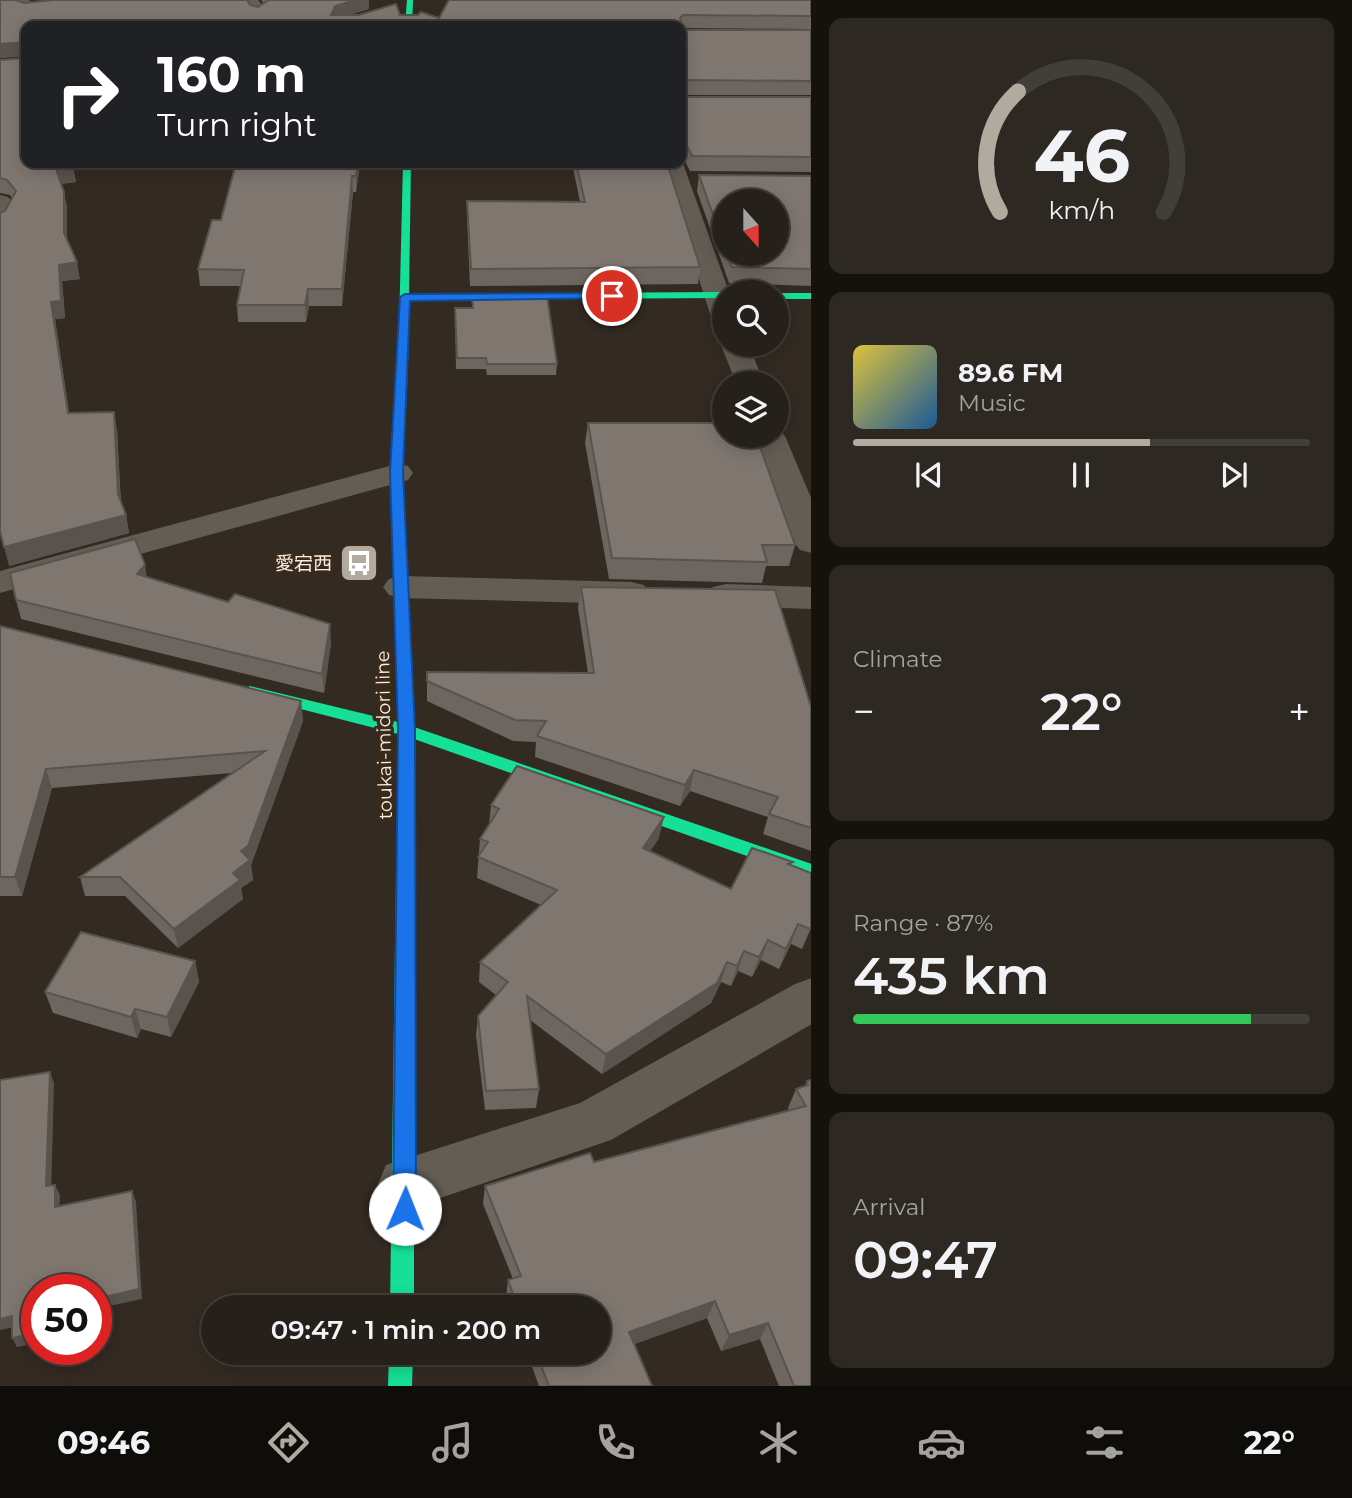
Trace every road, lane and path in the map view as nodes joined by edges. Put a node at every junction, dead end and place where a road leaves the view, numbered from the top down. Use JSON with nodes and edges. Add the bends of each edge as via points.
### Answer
{"nodes":[{"id":1,"x":22,"y":0,"type":"edge"},
{"id":2,"x":114,"y":0,"type":"edge"},
{"id":3,"x":391,"y":10,"type":"edge"},
{"id":4,"x":410,"y":12,"type":"edge"},
{"id":5,"x":407,"y":168,"type":"edge"},
{"id":6,"x":676,"y":172,"type":"edge"},
{"id":7,"x":705,"y":181,"type":"edge"},
{"id":8,"x":0,"y":202,"type":"edge"},
{"id":9,"x":0,"y":220,"type":"edge"},
{"id":10,"x":714,"y":280,"type":"edge"},
{"id":11,"x":789,"y":296,"type":"edge"},
{"id":12,"x":811,"y":296,"type":"edge"},
{"id":13,"x":405,"y":297,"type":"junction"},
{"id":14,"x":712,"y":303,"type":"edge"},
{"id":15,"x":775,"y":448,"type":"edge"},
{"id":16,"x":789,"y":448,"type":"edge"},
{"id":17,"x":811,"y":453,"type":"edge"},
{"id":18,"x":397,"y":472,"type":"junction"},
{"id":19,"x":811,"y":543,"type":"edge"},
{"id":20,"x":0,"y":582,"type":"edge"},
{"id":21,"x":401,"y":587,"type":"junction"},
{"id":22,"x":811,"y":598,"type":"edge"},
{"id":23,"x":230,"y":686,"type":"edge"},
{"id":24,"x":407,"y":730,"type":"junction"},
{"id":25,"x":811,"y":872,"type":"edge"},
{"id":26,"x":811,"y":999,"type":"edge"},
{"id":27,"x":405,"y":1184,"type":"junction"},
{"id":28,"x":402,"y":1295,"type":"edge"},
{"id":29,"x":401,"y":1365,"type":"edge"},
{"id":30,"x":400,"y":1386,"type":"edge"}],
"edges":[{"from":1,"to":2,"type":"street","via":[[26,8]]},
{"from":3,"to":4,"type":"street"},
{"from":5,"to":13,"type":"main road","name":"toukai-midori line"},
{"from":6,"to":7,"type":"street"},
{"from":6,"to":10,"type":"street"},
{"from":8,"to":9,"type":"street","via":[[5,207]]},
{"from":11,"to":12,"type":"main road"},
{"from":13,"to":14,"type":"main road"},
{"from":13,"to":18,"type":"main road","name":"toukai-midori line"},
{"from":15,"to":19,"type":"street"},
{"from":16,"to":17,"type":"street"},
{"from":18,"to":20,"type":"street"},
{"from":18,"to":21,"type":"main road","name":"toukai-midori line"},
{"from":21,"to":22,"type":"street"},
{"from":21,"to":24,"type":"main road","name":"toukai-midori line"},
{"from":23,"to":24,"type":"main road"},
{"from":24,"to":25,"type":"main road"},
{"from":24,"to":27,"type":"main road","name":"toukai-midori line"},
{"from":26,"to":27,"type":"street","via":[[593,1123]]},
{"from":27,"to":28,"type":"main road","name":"toukai-midori line"},
{"from":29,"to":30,"type":"main road"}]}
